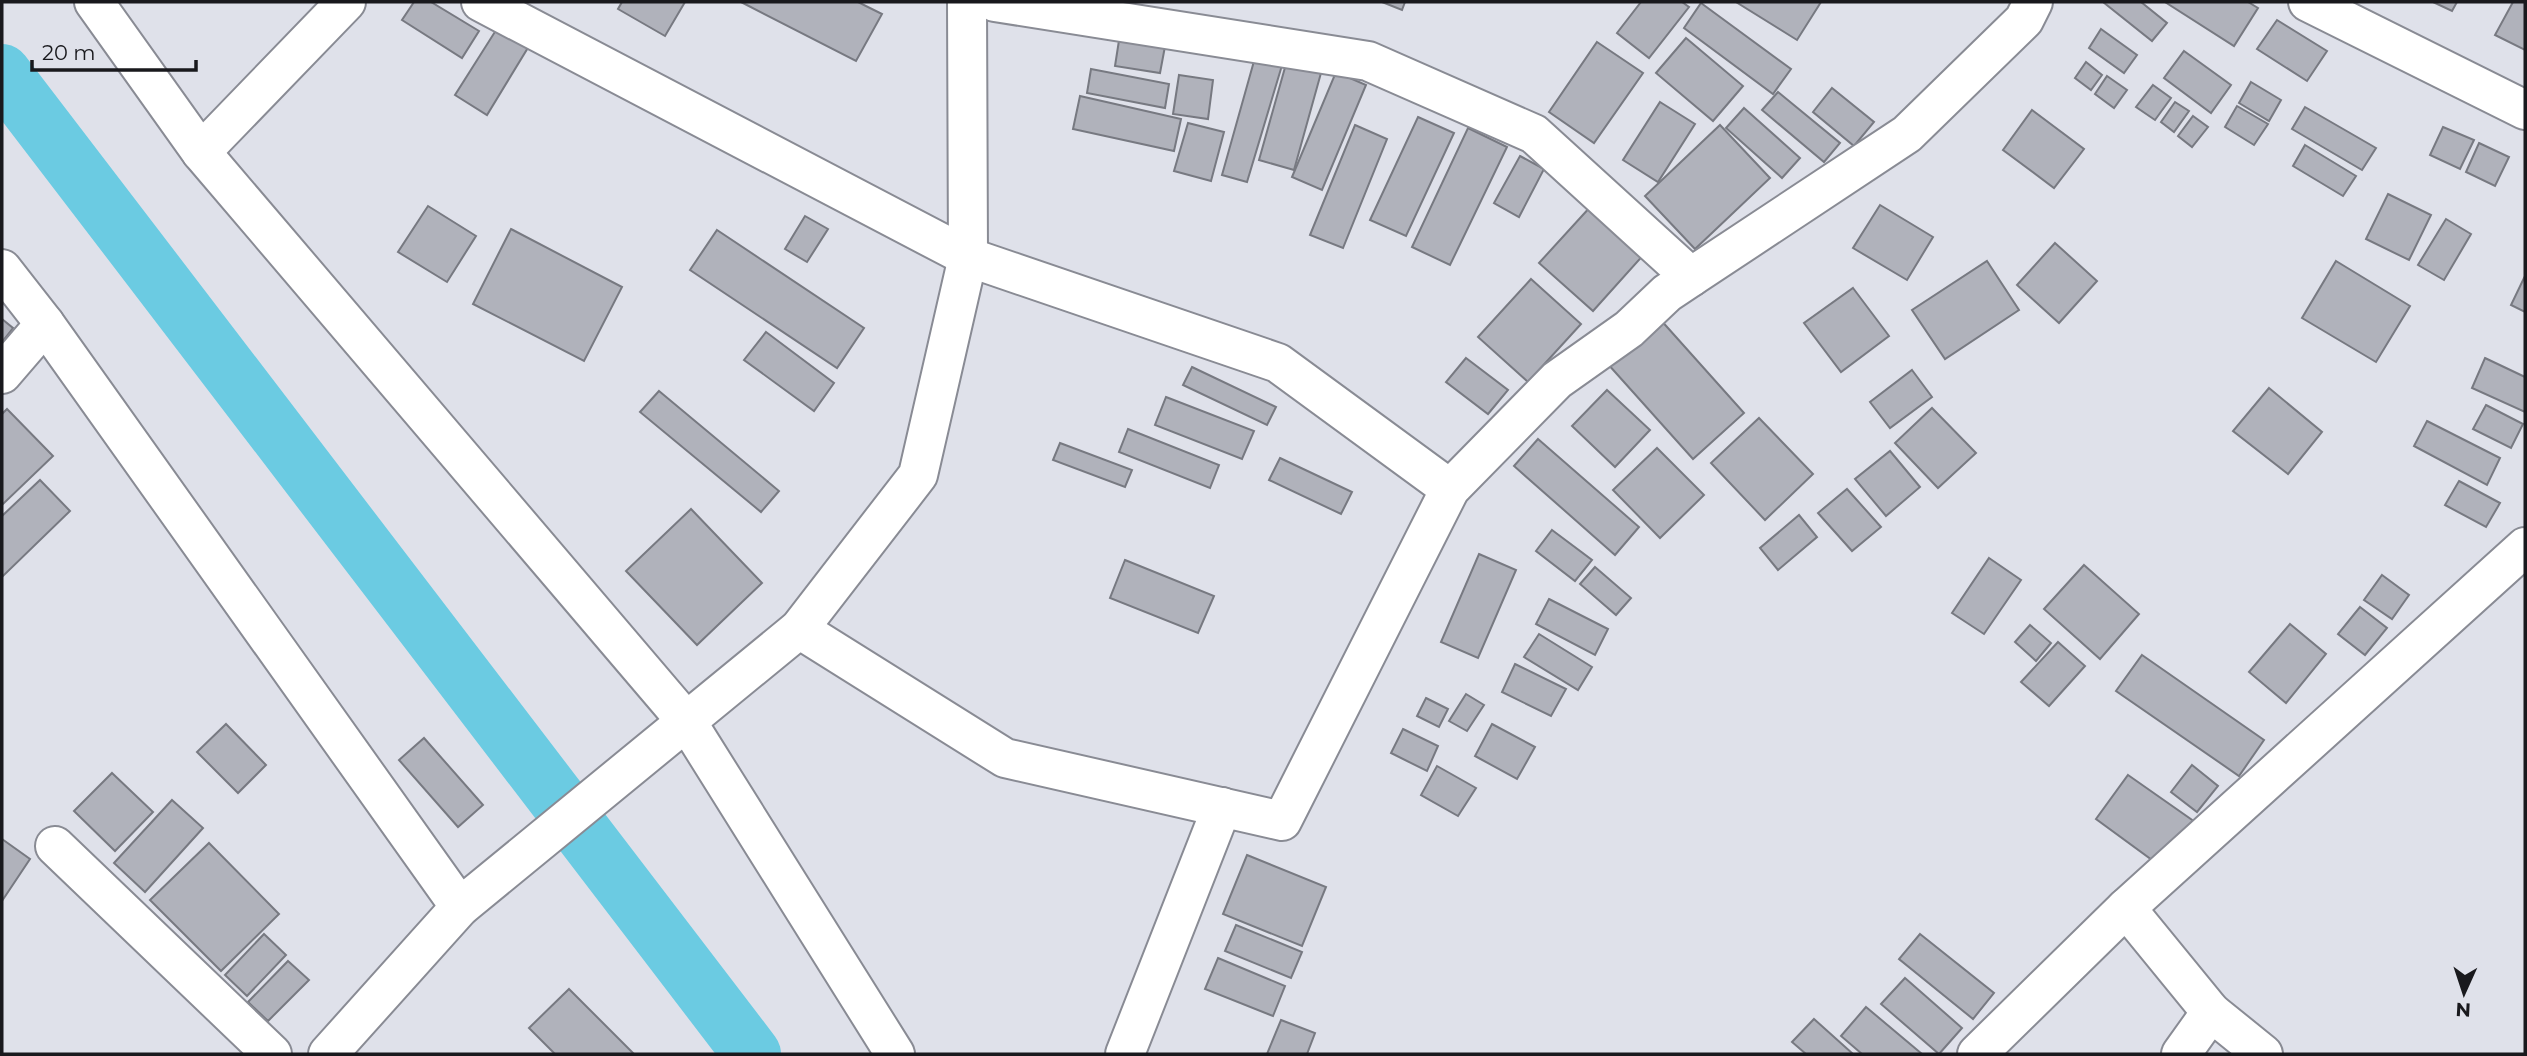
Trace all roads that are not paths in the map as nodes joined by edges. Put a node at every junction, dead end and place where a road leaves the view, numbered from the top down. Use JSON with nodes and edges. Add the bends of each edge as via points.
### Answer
{"nodes":[{"id":1,"x":94,"y":2,"type":"edge"},
{"id":2,"x":346,"y":2,"type":"edge"},
{"id":3,"x":481,"y":2,"type":"edge"},
{"id":4,"x":967,"y":2,"type":"edge"},
{"id":5,"x":995,"y":2,"type":"edge"},
{"id":6,"x":2033,"y":2,"type":"edge"},
{"id":7,"x":2308,"y":2,"type":"edge"},
{"id":8,"x":2525,"y":110,"type":"edge"},
{"id":9,"x":201,"y":152,"type":"junction"},
{"id":10,"x":968,"y":257,"type":"junction"},
{"id":11,"x":2,"y":269,"type":"edge"},
{"id":12,"x":1691,"y":277,"type":"junction"},
{"id":13,"x":45,"y":324,"type":"junction"},
{"id":14,"x":2,"y":374,"type":"edge"},
{"id":15,"x":1450,"y":489,"type":"junction"},
{"id":16,"x":2525,"y":547,"type":"edge"},
{"id":17,"x":799,"y":629,"type":"junction"},
{"id":18,"x":675,"y":732,"type":"junction"},
{"id":19,"x":1222,"y":807,"type":"junction"},
{"id":20,"x":55,"y":846,"type":"dead end"},
{"id":21,"x":469,"y":899,"type":"junction"},
{"id":22,"x":2126,"y":908,"type":"junction"},
{"id":23,"x":2211,"y":1012,"type":"junction"},
{"id":24,"x":272,"y":1054,"type":"edge"},
{"id":25,"x":328,"y":1054,"type":"edge"},
{"id":26,"x":895,"y":1054,"type":"edge"},
{"id":27,"x":1125,"y":1054,"type":"edge"},
{"id":28,"x":1977,"y":1054,"type":"edge"},
{"id":29,"x":2181,"y":1054,"type":"edge"},
{"id":30,"x":2263,"y":1054,"type":"edge"}],
"edges":[{"from":1,"to":9,"type":"street"},
{"from":2,"to":9,"type":"street"},
{"from":3,"to":10,"type":"street"},
{"from":4,"to":10,"type":"street"},
{"from":5,"to":12,"type":"street","via":[[1368,61],[1534,134]]},
{"from":6,"to":12,"type":"street","via":[[2024,20],[1907,134]]},
{"from":7,"to":8,"type":"street"},
{"from":9,"to":18,"type":"street"},
{"from":10,"to":15,"type":"street","via":[[1278,363]]},
{"from":10,"to":17,"type":"street","via":[[918,475]]},
{"from":11,"to":13,"type":"street"},
{"from":12,"to":15,"type":"street","via":[[1557,380]]},
{"from":13,"to":14,"type":"street"},
{"from":13,"to":21,"type":"street"},
{"from":15,"to":19,"type":"street","via":[[1282,821]]},
{"from":16,"to":22,"type":"street"},
{"from":17,"to":18,"type":"street"},
{"from":17,"to":19,"type":"street","via":[[1005,758]]},
{"from":18,"to":21,"type":"street"},
{"from":18,"to":26,"type":"street"},
{"from":19,"to":27,"type":"street"},
{"from":20,"to":24,"type":"street"},
{"from":21,"to":25,"type":"street"},
{"from":22,"to":23,"type":"street"},
{"from":22,"to":28,"type":"street"},
{"from":23,"to":29,"type":"street"},
{"from":23,"to":30,"type":"street"}]}
